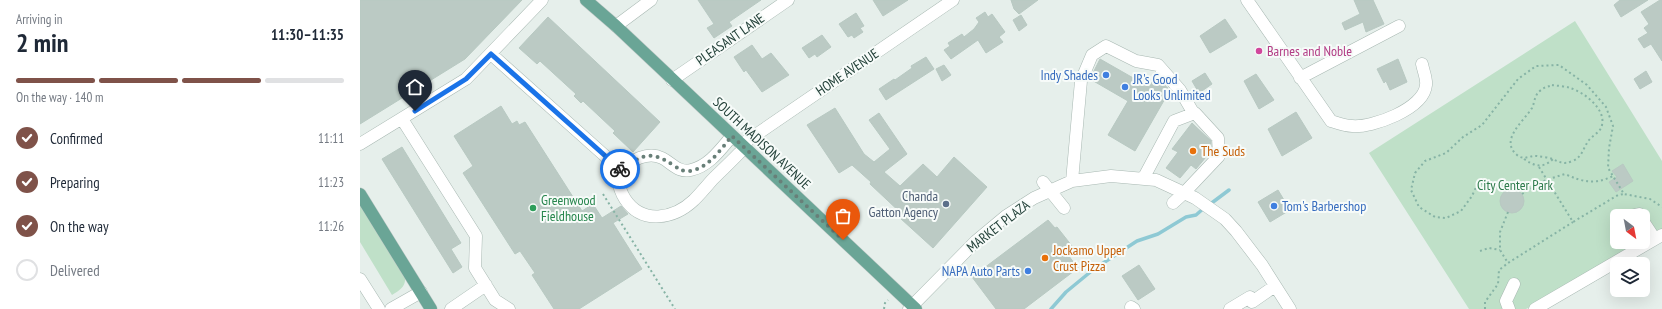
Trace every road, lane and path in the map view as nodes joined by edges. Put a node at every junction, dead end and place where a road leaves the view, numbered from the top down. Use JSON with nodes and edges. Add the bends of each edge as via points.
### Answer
{"nodes":[{"id":1,"x":542,"y":0,"type":"edge"},
{"id":2,"x":586,"y":0,"type":"edge"},
{"id":3,"x":651,"y":0,"type":"edge"},
{"id":4,"x":788,"y":0,"type":"edge"},
{"id":5,"x":953,"y":0,"type":"edge"},
{"id":6,"x":1247,"y":0,"type":"edge"},
{"id":7,"x":616,"y":26,"type":"junction"},
{"id":8,"x":1399,"y":26,"type":"dead end"},
{"id":9,"x":491,"y":54,"type":"junction"},
{"id":10,"x":1422,"y":64,"type":"dead end"},
{"id":11,"x":1300,"y":78,"type":"junction"},
{"id":12,"x":672,"y":80,"type":"junction"},
{"id":13,"x":1194,"y":114,"type":"junction"},
{"id":14,"x":402,"y":119,"type":"junction"},
{"id":15,"x":732,"y":136,"type":"junction"},
{"id":16,"x":360,"y":144,"type":"edge"},
{"id":17,"x":743,"y":146,"type":"junction"},
{"id":18,"x":1524,"y":159,"type":"junction"},
{"id":19,"x":1553,"y":159,"type":"junction"},
{"id":20,"x":1538,"y":167,"type":"junction"},
{"id":21,"x":622,"y":171,"type":"junction"},
{"id":22,"x":1613,"y":176,"type":"junction"},
{"id":23,"x":1143,"y":179,"type":"junction"},
{"id":24,"x":1546,"y":180,"type":"junction"},
{"id":25,"x":1072,"y":181,"type":"junction"},
{"id":26,"x":1504,"y":191,"type":"dead end"},
{"id":27,"x":1049,"y":193,"type":"junction"},
{"id":28,"x":1184,"y":193,"type":"junction"},
{"id":29,"x":360,"y":194,"type":"edge"},
{"id":30,"x":603,"y":194,"type":"dead end"},
{"id":31,"x":1522,"y":194,"type":"dead end"},
{"id":32,"x":1624,"y":194,"type":"junction"},
{"id":33,"x":1173,"y":203,"type":"dead end"},
{"id":34,"x":1662,"y":207,"type":"edge"},
{"id":35,"x":1064,"y":208,"type":"dead end"},
{"id":36,"x":1508,"y":212,"type":"dead end"},
{"id":37,"x":1573,"y":222,"type":"junction"},
{"id":38,"x":1650,"y":228,"type":"edge"},
{"id":39,"x":1659,"y":237,"type":"edge"},
{"id":40,"x":1500,"y":250,"type":"junction"},
{"id":41,"x":1480,"y":251,"type":"dead end"},
{"id":42,"x":1508,"y":263,"type":"junction"},
{"id":43,"x":360,"y":279,"type":"edge"},
{"id":44,"x":1514,"y":284,"type":"dead end"},
{"id":45,"x":486,"y":286,"type":"junction"},
{"id":46,"x":1275,"y":286,"type":"junction"},
{"id":47,"x":420,"y":292,"type":"junction"},
{"id":48,"x":885,"y":303,"type":"dead end"},
{"id":49,"x":913,"y":308,"type":"edge"},
{"id":50,"x":379,"y":309,"type":"edge"},
{"id":51,"x":391,"y":309,"type":"edge"},
{"id":52,"x":431,"y":309,"type":"edge"},
{"id":53,"x":451,"y":309,"type":"edge"},
{"id":54,"x":510,"y":309,"type":"edge"},
{"id":55,"x":675,"y":309,"type":"edge"},
{"id":56,"x":884,"y":309,"type":"edge"},
{"id":57,"x":1230,"y":309,"type":"edge"},
{"id":58,"x":1290,"y":309,"type":"edge"},
{"id":59,"x":1486,"y":309,"type":"edge"},
{"id":60,"x":1509,"y":309,"type":"edge"},
{"id":61,"x":1535,"y":309,"type":"edge"}],
"edges":[{"from":1,"to":9,"type":"street"},
{"from":2,"to":7,"type":"main road","name":"SOUTH MADISON AVENUE"},
{"from":3,"to":7,"type":"street"},
{"from":4,"to":12,"type":"street","name":"PLEASANT LANE"},
{"from":5,"to":17,"type":"street","name":"HOME AVENUE"},
{"from":6,"to":11,"type":"street"},
{"from":7,"to":12,"type":"main road","name":"SOUTH MADISON AVENUE"},
{"from":8,"to":11,"type":"street"},
{"from":9,"to":14,"type":"street","via":[[466,79]]},
{"from":9,"to":21,"type":"street"},
{"from":10,"to":11,"type":"street","via":[[1426,86],[1420,99],[1403,112],[1363,126],[1331,121]]},
{"from":12,"to":15,"type":"main road","name":"SOUTH MADISON AVENUE"},
{"from":13,"to":23,"type":"street","via":[[1174,121]]},
{"from":13,"to":25,"type":"street","via":[[1180,90],[1158,65],[1136,61],[1106,46],[1092,55],[1081,80]]},
{"from":13,"to":28,"type":"street","via":[[1218,138],[1219,156]]},
{"from":14,"to":16,"type":"street"},
{"from":14,"to":45,"type":"street","via":[[476,236],[475,268]]},
{"from":15,"to":17,"type":"main road","name":"SOUTH MADISON AVENUE"},
{"from":15,"to":21,"type":"street","via":[[711,160],[690,171],[681,171],[654,155],[637,159]]},
{"from":17,"to":21,"type":"street","name":"HOME AVENUE","via":[[694,200],[674,213],[663,216],[642,214],[626,201],[619,184]]},
{"from":17,"to":49,"type":"main road","name":"SOUTH MADISON AVENUE"},
{"from":18,"to":19,"type":"path","via":[[1535,156]]},
{"from":18,"to":19,"type":"path","via":[[1517,156],[1511,140],[1516,127],[1532,107],[1535,95],[1552,85],[1570,88],[1588,98],[1603,117],[1602,126],[1596,135],[1590,138],[1580,157],[1561,164]]},
{"from":18,"to":20,"type":"path"},
{"from":19,"to":20,"type":"path","via":[[1548,164]]},
{"from":20,"to":24,"type":"path"},
{"from":22,"to":24,"type":"path","via":[[1602,182],[1580,181],[1565,174]]},
{"from":22,"to":26,"type":"path","via":[[1608,168],[1613,126],[1606,107],[1587,85],[1559,65],[1536,66],[1518,79],[1482,125],[1463,137],[1446,153],[1424,160],[1415,173],[1411,190],[1419,207],[1435,217],[1446,218],[1461,211],[1478,185],[1491,182],[1500,184]]},
{"from":22,"to":32,"type":"path"},
{"from":23,"to":25,"type":"street","name":"MARKET PLAZA","via":[[1111,176]]},
{"from":23,"to":28,"type":"street","name":"MARKET PLAZA","via":[[1156,180]]},
{"from":24,"to":31,"type":"path"},
{"from":24,"to":37,"type":"path"},
{"from":25,"to":27,"type":"street","name":"MARKET PLAZA"},
{"from":27,"to":35,"type":"street"},
{"from":27,"to":49,"type":"street","name":"MARKET PLAZA","via":[[1013,207],[976,241]]},
{"from":28,"to":33,"type":"street"},
{"from":28,"to":46,"type":"street","name":"MARKET PLAZA","via":[[1225,219]]},
{"from":29,"to":47,"type":"main road"},
{"from":30,"to":55,"type":"path"},
{"from":32,"to":34,"type":"path","via":[[1650,198]]},
{"from":32,"to":37,"type":"path","via":[[1618,195]]},
{"from":36,"to":40,"type":"path","via":[[1500,232]]},
{"from":37,"to":42,"type":"path"},
{"from":38,"to":39,"type":"street"},
{"from":39,"to":61,"type":"street"},
{"from":40,"to":41,"type":"path","via":[[1489,248]]},
{"from":40,"to":42,"type":"path"},
{"from":42,"to":59,"type":"path","via":[[1499,270],[1498,284],[1485,302]]},
{"from":43,"to":50,"type":"street"},
{"from":44,"to":60,"type":"street","via":[[1506,301]]},
{"from":45,"to":53,"type":"street"},
{"from":45,"to":54,"type":"street","via":[[495,300]]},
{"from":46,"to":57,"type":"street","via":[[1252,302],[1250,297]]},
{"from":46,"to":58,"type":"street","name":"MARKET PLAZA"},
{"from":47,"to":51,"type":"street"},
{"from":47,"to":52,"type":"main road"},
{"from":48,"to":56,"type":"path"}]}
